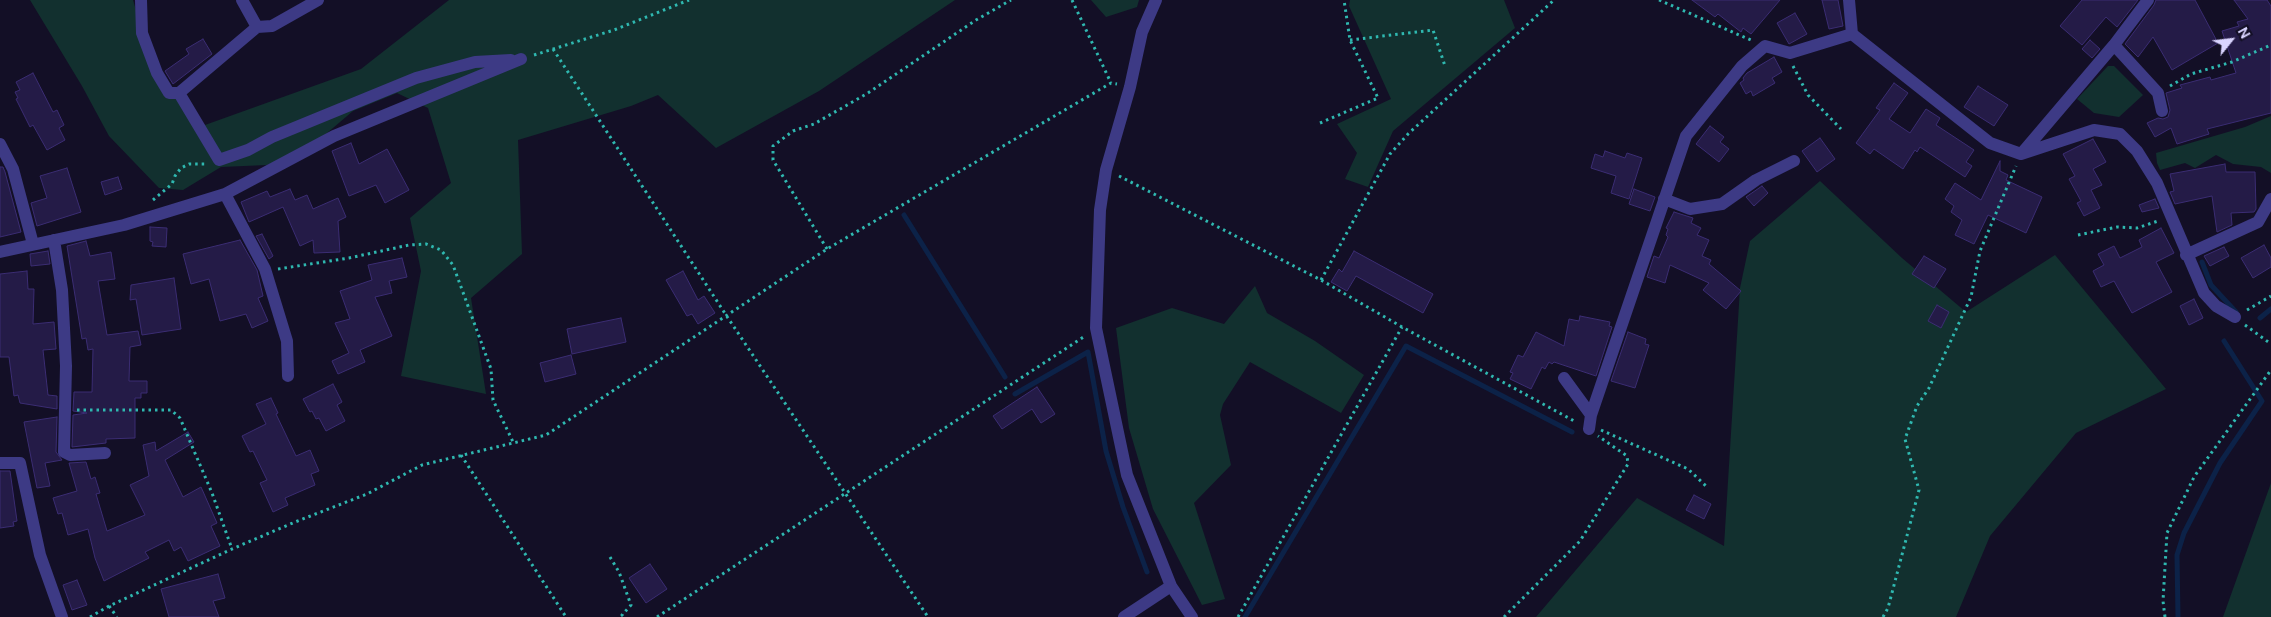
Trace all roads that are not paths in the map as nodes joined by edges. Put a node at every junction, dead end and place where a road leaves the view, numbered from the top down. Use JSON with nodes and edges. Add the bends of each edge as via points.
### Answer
{"nodes":[{"id":1,"x":141,"y":0,"type":"edge"},
{"id":2,"x":242,"y":0,"type":"edge"},
{"id":3,"x":318,"y":0,"type":"edge"},
{"id":4,"x":1156,"y":0,"type":"edge"},
{"id":5,"x":1849,"y":0,"type":"edge"},
{"id":6,"x":2148,"y":0,"type":"edge"},
{"id":7,"x":258,"y":27,"type":"junction"},
{"id":8,"x":1852,"y":34,"type":"junction"},
{"id":9,"x":2114,"y":45,"type":"junction"},
{"id":10,"x":179,"y":93,"type":"junction"},
{"id":11,"x":2162,"y":111,"type":"dead end"},
{"id":12,"x":0,"y":144,"type":"edge"},
{"id":13,"x":2021,"y":154,"type":"junction"},
{"id":14,"x":1794,"y":161,"type":"dead end"},
{"id":15,"x":225,"y":194,"type":"junction"},
{"id":16,"x":1664,"y":199,"type":"junction"},
{"id":17,"x":2271,"y":199,"type":"edge"},
{"id":18,"x":54,"y":240,"type":"junction"},
{"id":19,"x":33,"y":244,"type":"junction"},
{"id":20,"x":0,"y":252,"type":"edge"},
{"id":21,"x":2186,"y":254,"type":"junction"},
{"id":22,"x":2235,"y":317,"type":"road end"},
{"id":23,"x":288,"y":376,"type":"dead end"},
{"id":24,"x":1564,"y":378,"type":"dead end"},
{"id":25,"x":105,"y":452,"type":"dead end"},
{"id":26,"x":0,"y":463,"type":"edge"},
{"id":27,"x":1171,"y":586,"type":"junction"},
{"id":28,"x":62,"y":617,"type":"edge"},
{"id":29,"x":1124,"y":617,"type":"edge"},
{"id":30,"x":1192,"y":617,"type":"edge"}],
"edges":[{"from":1,"to":10,"type":"street","via":[[142,33],[157,73],[170,93]]},
{"from":2,"to":7,"type":"street"},
{"from":3,"to":7,"type":"street","via":[[272,26]]},
{"from":4,"to":27,"type":"street","via":[[1142,32],[1106,170],[1100,210],[1096,328],[1128,475]]},
{"from":5,"to":8,"type":"street"},
{"from":6,"to":9,"type":"street"},
{"from":7,"to":10,"type":"street"},
{"from":8,"to":13,"type":"street","via":[[1990,143]]},
{"from":8,"to":16,"type":"street","via":[[1790,53],[1766,46],[1742,66],[1686,136]]},
{"from":9,"to":11,"type":"street","via":[[2158,93]]},
{"from":9,"to":13,"type":"street"},
{"from":10,"to":15,"type":"street","via":[[220,160],[416,78],[475,62],[521,59],[334,136]]},
{"from":12,"to":19,"type":"street","via":[[13,169]]},
{"from":13,"to":21,"type":"street","via":[[2094,130],[2120,134],[2137,151],[2157,183]]},
{"from":14,"to":16,"type":"street","via":[[1756,180],[1722,204],[1690,209]]},
{"from":15,"to":18,"type":"street","via":[[139,220]]},
{"from":15,"to":23,"type":"street","via":[[265,269],[287,340]]},
{"from":16,"to":24,"type":"street","via":[[1590,423]]},
{"from":17,"to":21,"type":"street","via":[[2258,222]]},
{"from":18,"to":19,"type":"street"},
{"from":18,"to":25,"type":"street","via":[[62,290],[66,366],[64,452],[70,455]]},
{"from":19,"to":20,"type":"street"},
{"from":21,"to":22,"type":"street","via":[[2204,292],[2216,306]]},
{"from":26,"to":28,"type":"street","via":[[20,463],[40,555]]},
{"from":27,"to":29,"type":"street"},
{"from":27,"to":30,"type":"street"}]}
